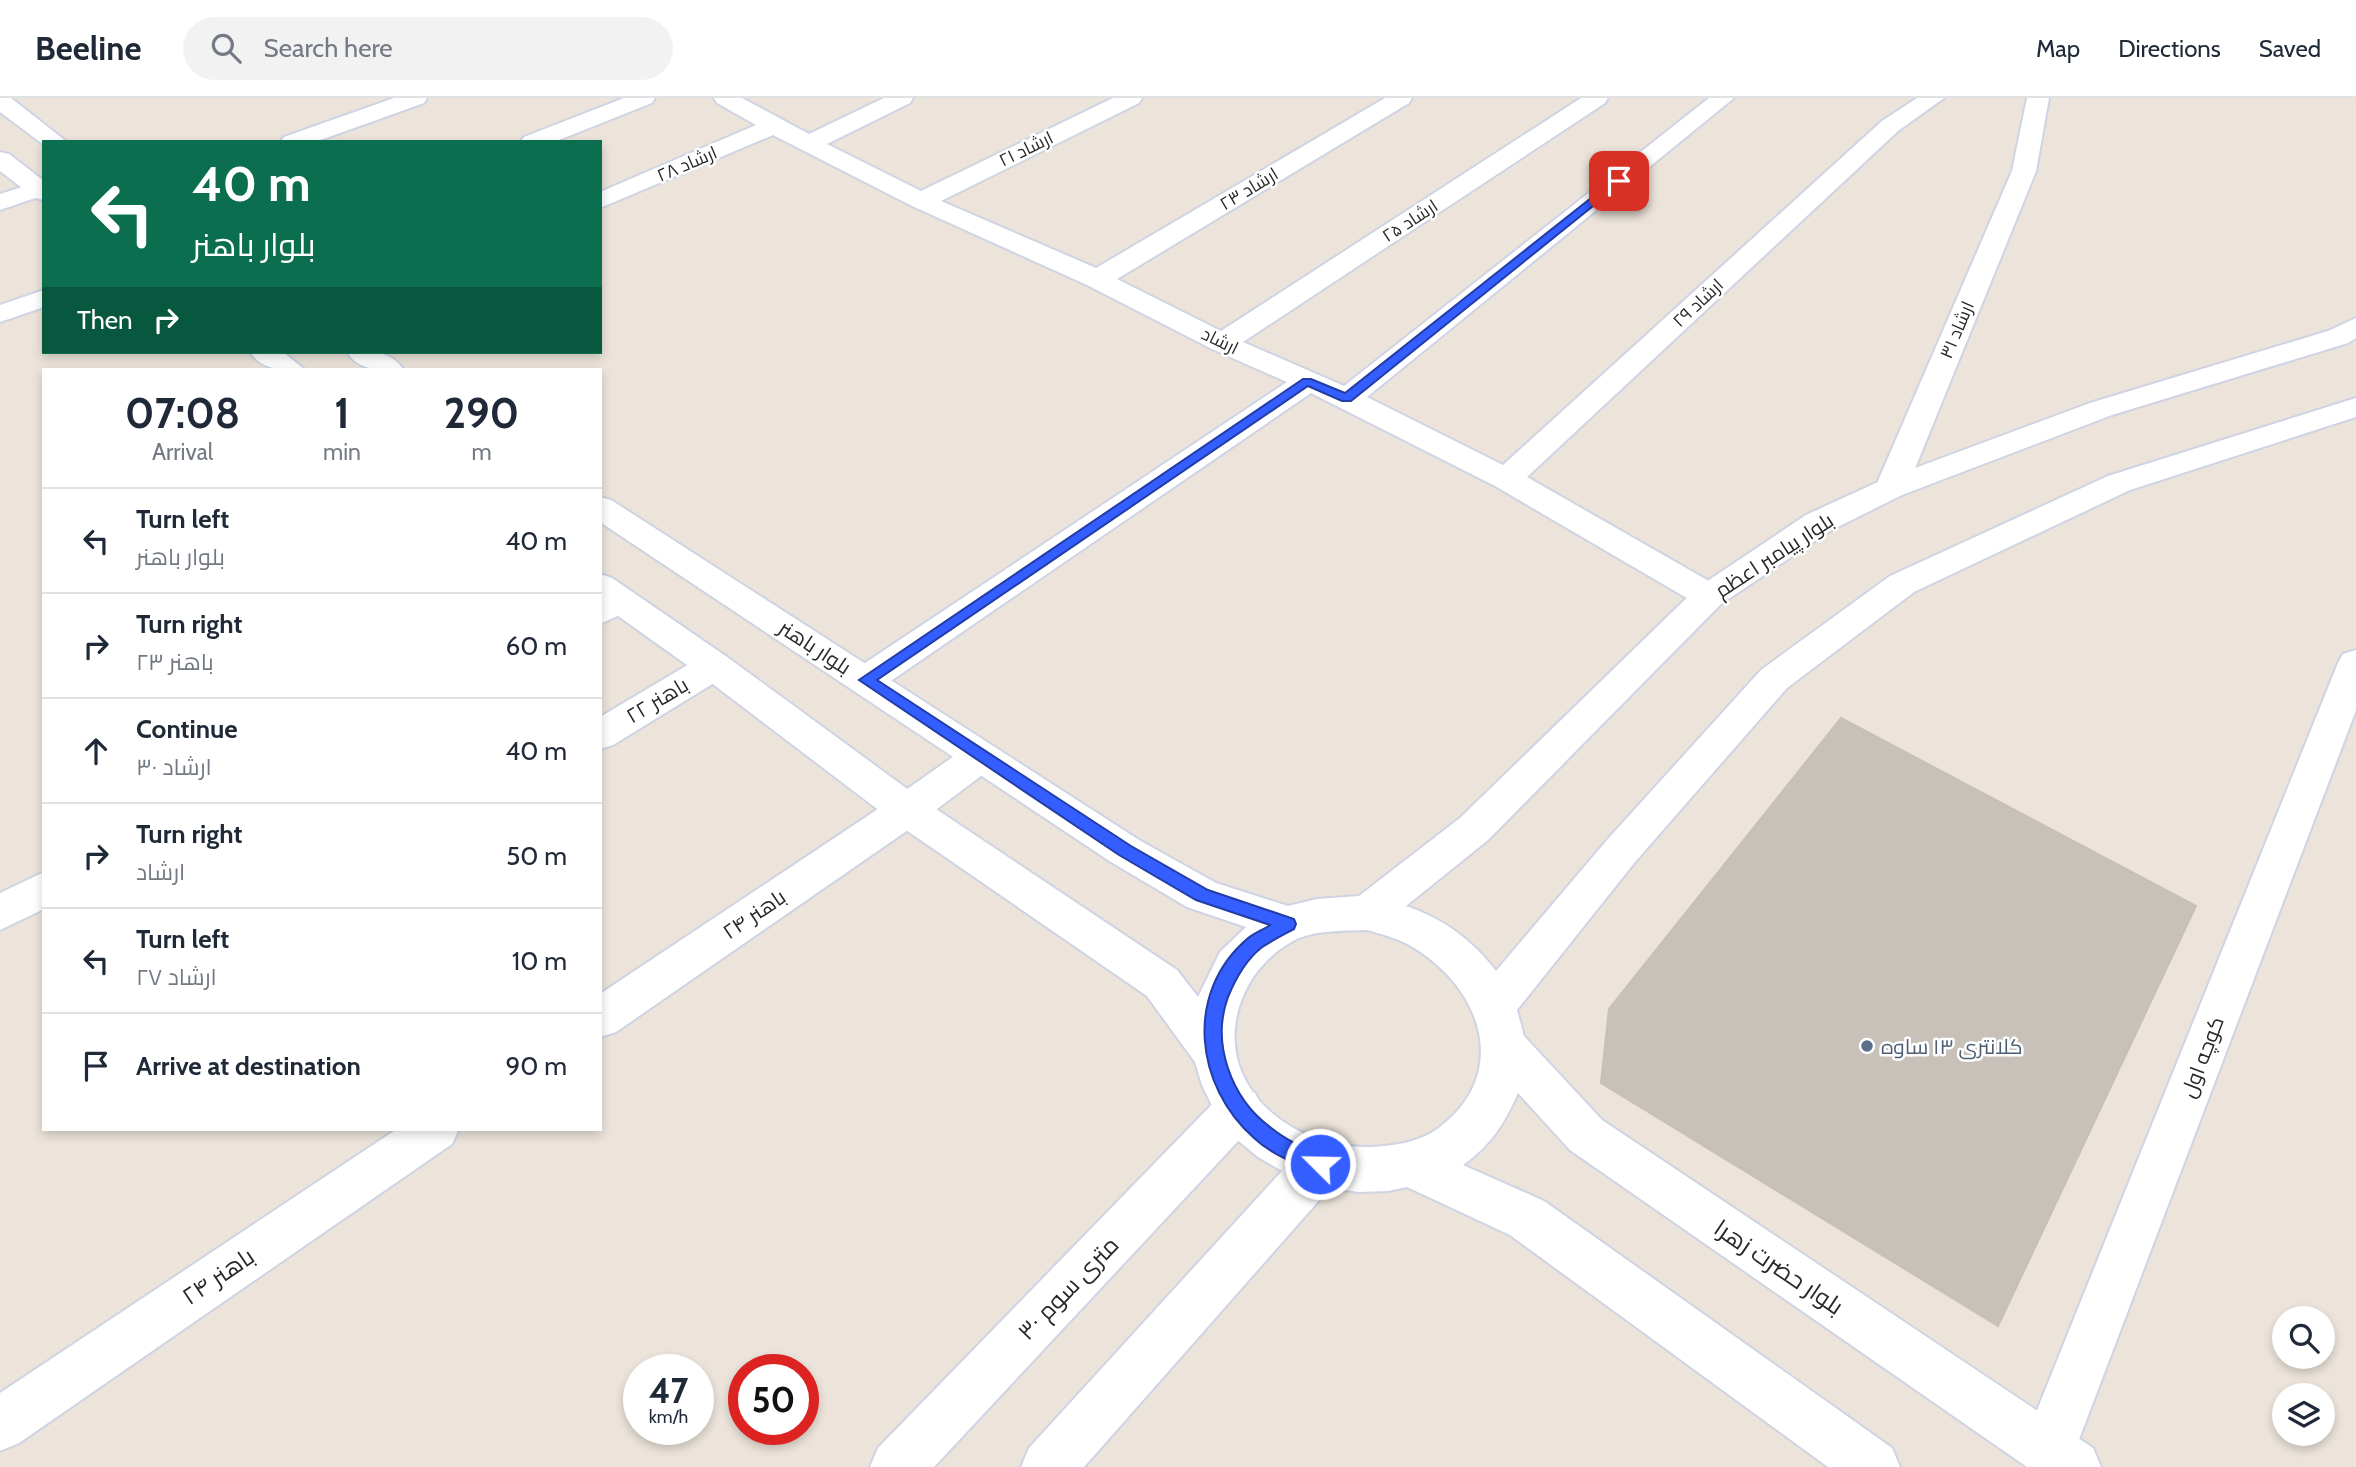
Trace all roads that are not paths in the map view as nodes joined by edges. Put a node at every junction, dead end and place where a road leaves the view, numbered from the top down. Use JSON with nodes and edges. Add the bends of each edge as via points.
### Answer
{"nodes":[{"id":1,"x":644,"y":98,"type":"edge"},
{"id":2,"x":725,"y":98,"type":"edge"},
{"id":3,"x":902,"y":98,"type":"edge"},
{"id":4,"x":1131,"y":98,"type":"edge"},
{"id":5,"x":1401,"y":98,"type":"edge"},
{"id":6,"x":1597,"y":98,"type":"edge"},
{"id":7,"x":1723,"y":98,"type":"edge"},
{"id":8,"x":1933,"y":98,"type":"edge"},
{"id":9,"x":2038,"y":98,"type":"edge"},
{"id":10,"x":414,"y":99,"type":"edge"},
{"id":11,"x":0,"y":101,"type":"edge"},
{"id":12,"x":774,"y":126,"type":"junction"},
{"id":13,"x":52,"y":140,"type":"edge"},
{"id":14,"x":298,"y":140,"type":"edge"},
{"id":15,"x":537,"y":140,"type":"edge"},
{"id":16,"x":810,"y":143,"type":"junction"},
{"id":17,"x":0,"y":159,"type":"edge"},
{"id":18,"x":41,"y":191,"type":"edge"},
{"id":19,"x":602,"y":200,"type":"edge"},
{"id":20,"x":921,"y":201,"type":"junction"},
{"id":21,"x":0,"y":202,"type":"edge"},
{"id":22,"x":1097,"y":279,"type":"junction"},
{"id":23,"x":42,"y":299,"type":"edge"},
{"id":24,"x":0,"y":314,"type":"edge"},
{"id":25,"x":2356,"y":326,"type":"edge"},
{"id":26,"x":1222,"y":343,"type":"junction"},
{"id":27,"x":267,"y":354,"type":"edge"},
{"id":28,"x":364,"y":354,"type":"edge"},
{"id":29,"x":288,"y":368,"type":"edge"},
{"id":30,"x":386,"y":368,"type":"edge"},
{"id":31,"x":1307,"y":382,"type":"junction"},
{"id":32,"x":1347,"y":398,"type":"junction"},
{"id":33,"x":2356,"y":407,"type":"edge"},
{"id":34,"x":1506,"y":479,"type":"junction"},
{"id":35,"x":1891,"y":488,"type":"junction"},
{"id":36,"x":602,"y":508,"type":"edge"},
{"id":37,"x":1709,"y":596,"type":"junction"},
{"id":38,"x":607,"y":600,"type":"edge"},
{"id":39,"x":714,"y":666,"type":"junction"},
{"id":40,"x":2355,"y":668,"type":"edge"},
{"id":41,"x":866,"y":680,"type":"junction"},
{"id":42,"x":602,"y":734,"type":"edge"},
{"id":43,"x":980,"y":757,"type":"junction"},
{"id":44,"x":907,"y":810,"type":"junction"},
{"id":45,"x":42,"y":890,"type":"edge"},
{"id":46,"x":0,"y":913,"type":"edge"},
{"id":47,"x":1367,"y":914,"type":"junction"},
{"id":48,"x":1288,"y":924,"type":"junction"},
{"id":49,"x":602,"y":1017,"type":"edge"},
{"id":50,"x":1499,"y":1025,"type":"junction"},
{"id":51,"x":1213,"y":1051,"type":"junction"},
{"id":52,"x":1239,"y":1108,"type":"junction"},
{"id":53,"x":433,"y":1131,"type":"edge"},
{"id":54,"x":1320,"y":1164,"type":"junction"},
{"id":55,"x":1412,"y":1166,"type":"junction"},
{"id":56,"x":0,"y":1424,"type":"edge"},
{"id":57,"x":2061,"y":1458,"type":"edge"},
{"id":58,"x":897,"y":1467,"type":"edge"},
{"id":59,"x":1048,"y":1467,"type":"edge"},
{"id":60,"x":1873,"y":1467,"type":"edge"}],
"edges":[{"from":1,"to":15,"type":"street"},
{"from":2,"to":12,"type":"street","name":"ارشاد"},
{"from":3,"to":16,"type":"street"},
{"from":4,"to":20,"type":"street","name":"ارشاد ۲۱"},
{"from":5,"to":22,"type":"street","name":"ارشاد ۲۳"},
{"from":6,"to":26,"type":"street","name":"ارشاد ۲۵"},
{"from":7,"to":32,"type":"street"},
{"from":8,"to":34,"type":"street","name":"ارشاد ۲۹","via":[[1890,127]]},
{"from":9,"to":35,"type":"street","name":"ارشاد ۳۱","via":[[2024,171]]},
{"from":10,"to":14,"type":"street"},
{"from":11,"to":13,"type":"street"},
{"from":12,"to":16,"type":"street","name":"ارشاد"},
{"from":12,"to":19,"type":"street","name":"ارشاد ۲۸"},
{"from":16,"to":20,"type":"street","name":"ارشاد"},
{"from":17,"to":18,"type":"street"},
{"from":18,"to":21,"type":"street"},
{"from":20,"to":22,"type":"street","name":"ارشاد"},
{"from":22,"to":26,"type":"street","name":"ارشاد"},
{"from":23,"to":24,"type":"street"},
{"from":25,"to":35,"type":"street","name":"بلوار پیامبر اعظم","via":[[2338,337],[2101,410]]},
{"from":26,"to":31,"type":"street","name":"ارشاد"},
{"from":27,"to":29,"type":"street"},
{"from":28,"to":30,"type":"street"},
{"from":31,"to":32,"type":"street","name":"ارشاد"},
{"from":31,"to":41,"type":"street"},
{"from":32,"to":34,"type":"street","name":"ارشاد"},
{"from":33,"to":50,"type":"street","via":[[2119,483],[1902,584],[1774,679],[1621,851]]},
{"from":34,"to":37,"type":"street","name":"ارشاد"},
{"from":35,"to":37,"type":"street","name":"بلوار پیامبر اعظم","via":[[1818,523]]},
{"from":36,"to":41,"type":"street","name":"بلوار باهنر"},
{"from":37,"to":47,"type":"street","name":"بلوار پیامبر اعظم","via":[[1474,829]]},
{"from":38,"to":39,"type":"street"},
{"from":39,"to":42,"type":"street","name":"باهنر ۲۲"},
{"from":39,"to":44,"type":"street"},
{"from":40,"to":57,"type":"street","name":"کوچه اول"},
{"from":41,"to":43,"type":"street","name":"بلوار باهنر"},
{"from":43,"to":44,"type":"street","name":"باهنر ۲۴"},
{"from":43,"to":48,"type":"street","name":"بلوار باهنر","via":[[1202,895]]},
{"from":44,"to":49,"type":"street","name":"باهنر ۲۴"},
{"from":44,"to":51,"type":"street","via":[[1162,983]]},
{"from":45,"to":46,"type":"street"},
{"from":47,"to":48,"type":"street","name":"بلوار حضرت زهرا","via":[[1326,914]]},
{"from":47,"to":50,"type":"street","name":"بلوار حضرت زهرا","via":[[1407,924],[1444,944],[1474,971]]},
{"from":48,"to":51,"type":"street","name":"بلوار حضرت زهرا","via":[[1254,944],[1228,974],[1214,1011]]},
{"from":50,"to":55,"type":"street","via":[[1500,1083],[1482,1119],[1452,1148]]},
{"from":50,"to":57,"type":"street","name":"بلوار حضرت زهرا","via":[[1586,1135]]},
{"from":51,"to":52,"type":"street","via":[[1222,1081]]},
{"from":52,"to":54,"type":"street","via":[[1261,1132],[1288,1151]]},
{"from":52,"to":58,"type":"street","name":"۳۰ متری سوم"},
{"from":53,"to":56,"type":"street","name":"باهنر ۲۴"},
{"from":54,"to":55,"type":"street","via":[[1367,1172]]},
{"from":54,"to":59,"type":"street"},
{"from":55,"to":60,"type":"street","via":[[1527,1218]]}]}
